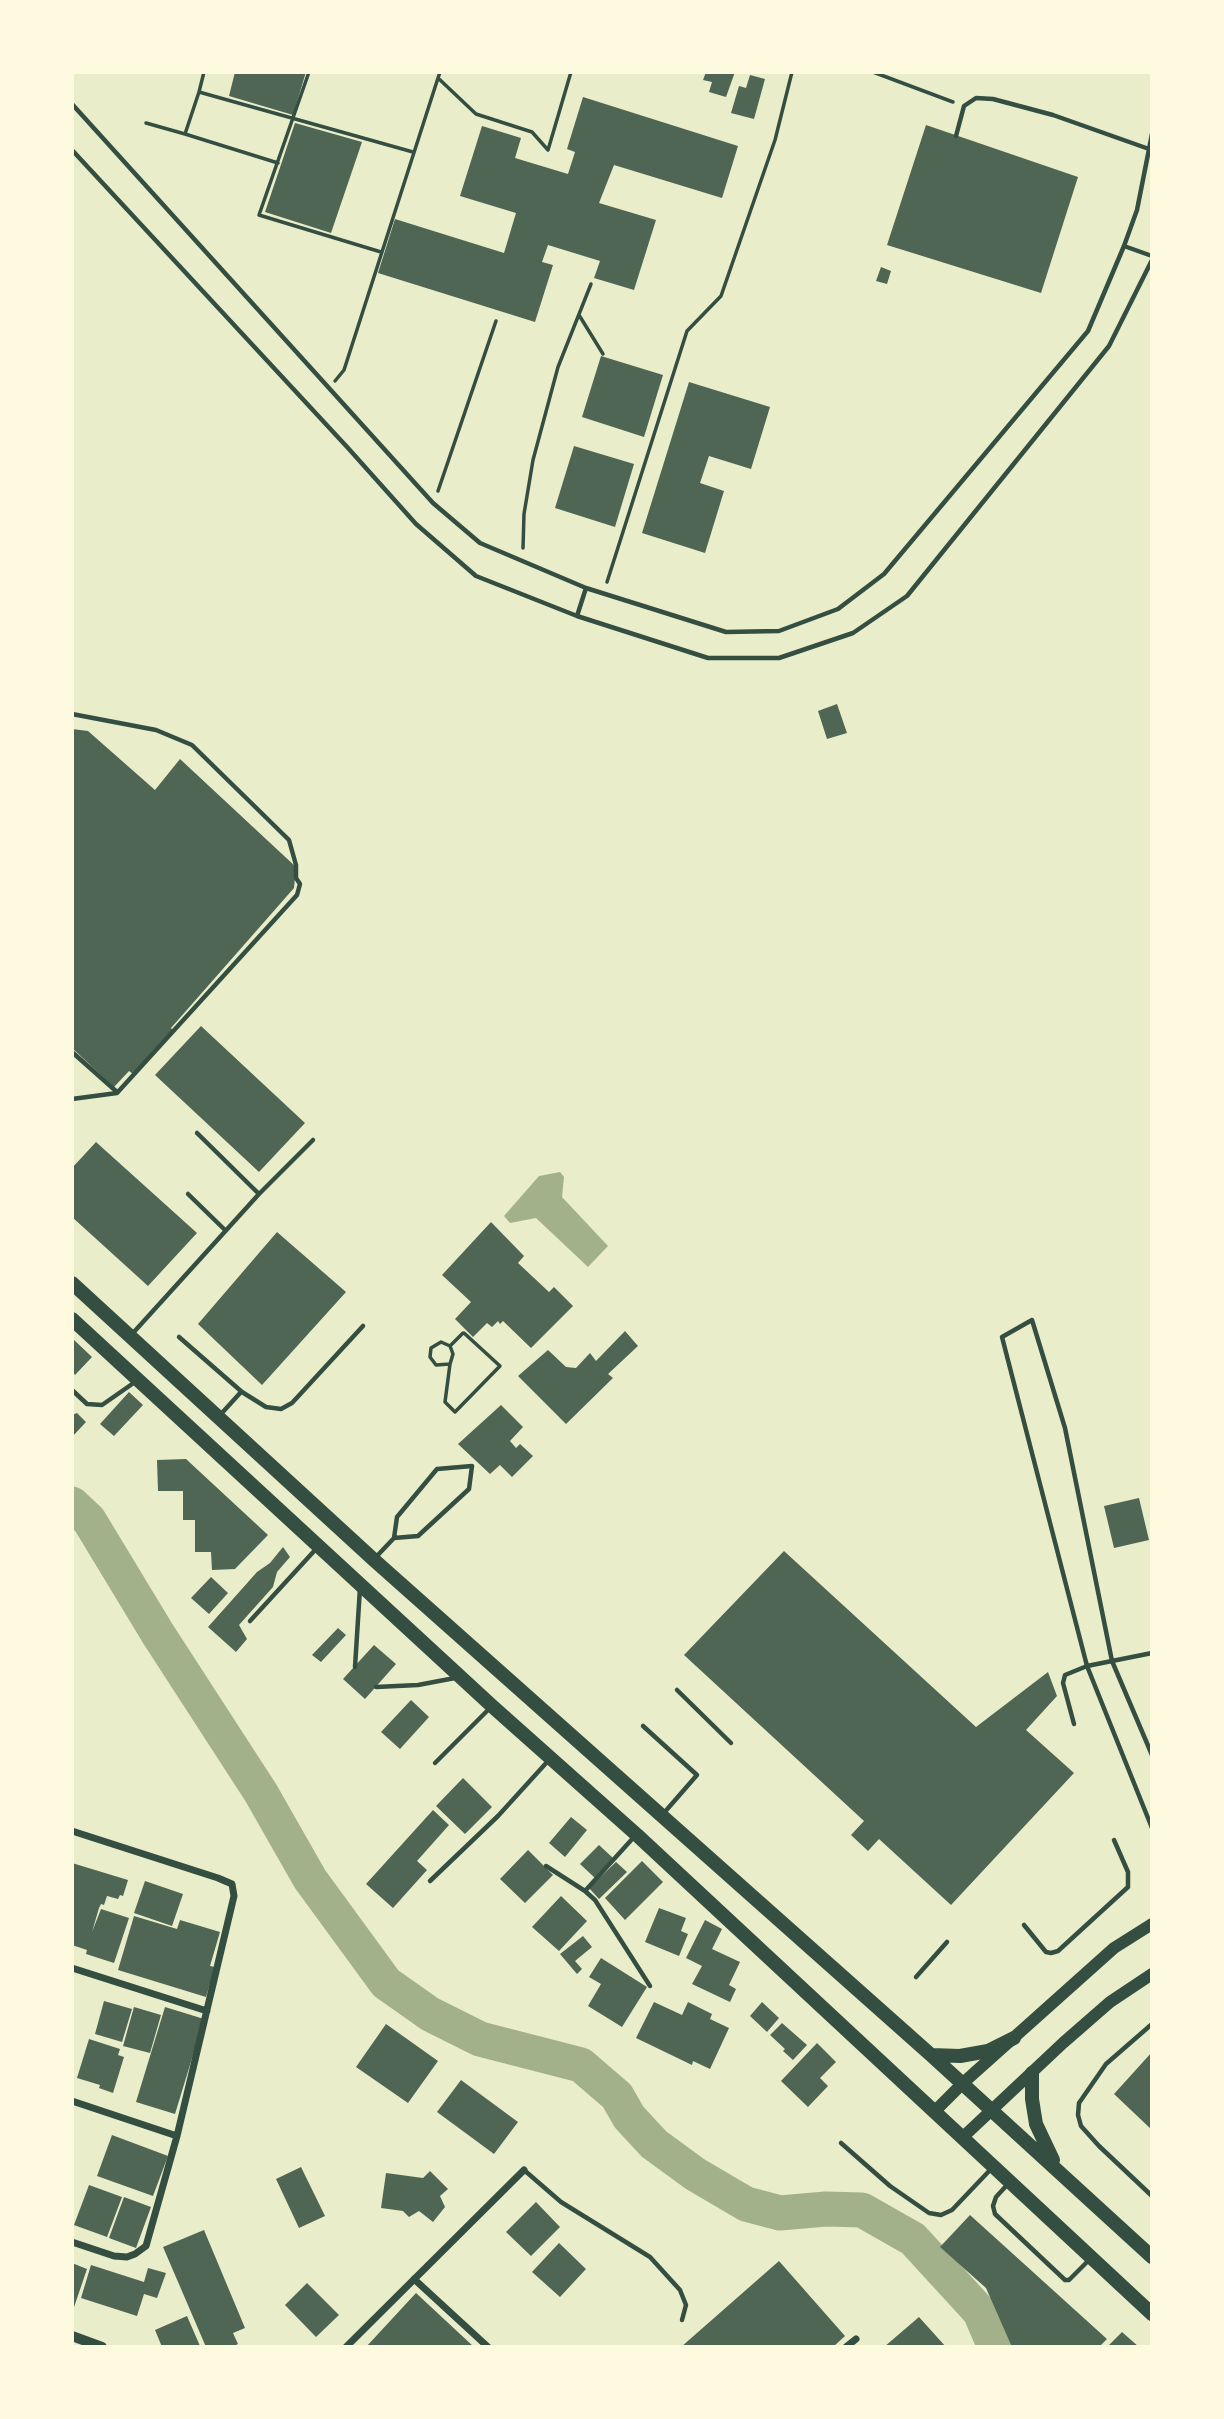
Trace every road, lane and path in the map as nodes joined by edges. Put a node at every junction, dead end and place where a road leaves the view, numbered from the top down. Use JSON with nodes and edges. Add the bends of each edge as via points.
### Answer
{"nodes":[{"id":1,"x":204,"y":72,"type":"edge"},
{"id":2,"x":309,"y":72,"type":"edge"},
{"id":3,"x":440,"y":72,"type":"edge"},
{"id":4,"x":571,"y":72,"type":"edge"},
{"id":5,"x":792,"y":72,"type":"edge"},
{"id":6,"x":873,"y":72,"type":"edge"},
{"id":7,"x":438,"y":78,"type":"junction"},
{"id":8,"x":199,"y":92,"type":"junction"},
{"id":9,"x":72,"y":104,"type":"edge"},
{"id":10,"x":964,"y":106,"type":"junction"},
{"id":11,"x":293,"y":117,"type":"junction"},
{"id":12,"x":146,"y":122,"type":"dead end"},
{"id":13,"x":185,"y":134,"type":"junction"},
{"id":14,"x":1152,"y":134,"type":"edge"},
{"id":15,"x":956,"y":136,"type":"dead end"},
{"id":16,"x":1149,"y":149,"type":"junction"},
{"id":17,"x":72,"y":150,"type":"edge"},
{"id":18,"x":413,"y":152,"type":"junction"},
{"id":19,"x":278,"y":163,"type":"junction"},
{"id":20,"x":1124,"y":246,"type":"junction"},
{"id":21,"x":381,"y":252,"type":"junction"},
{"id":22,"x":1152,"y":258,"type":"edge"},
{"id":23,"x":591,"y":284,"type":"dead end"},
{"id":24,"x":579,"y":315,"type":"junction"},
{"id":25,"x":496,"y":321,"type":"dead end"},
{"id":26,"x":603,"y":354,"type":"dead end"},
{"id":27,"x":330,"y":389,"type":"junction"},
{"id":28,"x":433,"y":503,"type":"junction"},
{"id":29,"x":522,"y":561,"type":"junction"},
{"id":30,"x":586,"y":588,"type":"junction"},
{"id":31,"x":604,"y":593,"type":"junction"},
{"id":32,"x":577,"y":616,"type":"junction"},
{"id":33,"x":72,"y":714,"type":"edge"},
{"id":34,"x":72,"y":1052,"type":"edge"},
{"id":35,"x":117,"y":1093,"type":"junction"},
{"id":36,"x":72,"y":1099,"type":"edge"},
{"id":37,"x":197,"y":1133,"type":"dead end"},
{"id":38,"x":313,"y":1140,"type":"dead end"},
{"id":39,"x":188,"y":1194,"type":"dead end"},
{"id":40,"x":259,"y":1194,"type":"junction"},
{"id":41,"x":225,"y":1230,"type":"junction"},
{"id":42,"x":72,"y":1283,"type":"edge"},
{"id":43,"x":73,"y":1324,"type":"edge"},
{"id":44,"x":363,"y":1325,"type":"dead end"},
{"id":45,"x":130,"y":1337,"type":"junction"},
{"id":46,"x":179,"y":1337,"type":"dead end"},
{"id":47,"x":450,"y":1346,"type":"junction"},
{"id":48,"x":450,"y":1364,"type":"junction"},
{"id":49,"x":137,"y":1380,"type":"junction"},
{"id":50,"x":72,"y":1390,"type":"edge"},
{"id":51,"x":242,"y":1392,"type":"junction"},
{"id":52,"x":218,"y":1417,"type":"junction"},
{"id":53,"x":394,"y":1538,"type":"junction"},
{"id":54,"x":319,"y":1546,"type":"junction"},
{"id":55,"x":374,"y":1559,"type":"junction"},
{"id":56,"x":360,"y":1584,"type":"junction"},
{"id":57,"x":250,"y":1620,"type":"dead end"},
{"id":58,"x":1152,"y":1653,"type":"edge"},
{"id":59,"x":1112,"y":1661,"type":"junction"},
{"id":60,"x":355,"y":1667,"type":"dead end"},
{"id":61,"x":1087,"y":1667,"type":"junction"},
{"id":62,"x":461,"y":1677,"type":"junction"},
{"id":63,"x":376,"y":1687,"type":"dead end"},
{"id":64,"x":677,"y":1690,"type":"dead end"},
{"id":65,"x":492,"y":1706,"type":"junction"},
{"id":66,"x":1074,"y":1724,"type":"dead end"},
{"id":67,"x":643,"y":1726,"type":"dead end"},
{"id":68,"x":731,"y":1744,"type":"dead end"},
{"id":69,"x":1152,"y":1755,"type":"edge"},
{"id":70,"x":551,"y":1758,"type":"junction"},
{"id":71,"x":435,"y":1763,"type":"dead end"},
{"id":72,"x":662,"y":1816,"type":"junction"},
{"id":73,"x":1152,"y":1828,"type":"edge"},
{"id":74,"x":72,"y":1831,"type":"edge"},
{"id":75,"x":637,"y":1835,"type":"junction"},
{"id":76,"x":1114,"y":1840,"type":"dead end"},
{"id":77,"x":547,"y":1866,"type":"dead end"},
{"id":78,"x":430,"y":1881,"type":"dead end"},
{"id":79,"x":585,"y":1891,"type":"junction"},
{"id":80,"x":1152,"y":1924,"type":"edge"},
{"id":81,"x":1024,"y":1925,"type":"dead end"},
{"id":82,"x":947,"y":1942,"type":"dead end"},
{"id":83,"x":72,"y":1968,"type":"edge"},
{"id":84,"x":1152,"y":1974,"type":"edge"},
{"id":85,"x":916,"y":1977,"type":"dead end"},
{"id":86,"x":650,"y":1986,"type":"dead end"},
{"id":87,"x":206,"y":2011,"type":"junction"},
{"id":88,"x":1152,"y":2025,"type":"edge"},
{"id":89,"x":1014,"y":2038,"type":"junction"},
{"id":90,"x":931,"y":2055,"type":"junction"},
{"id":91,"x":1032,"y":2073,"type":"junction"},
{"id":92,"x":963,"y":2083,"type":"junction"},
{"id":93,"x":72,"y":2101,"type":"edge"},
{"id":94,"x":935,"y":2111,"type":"junction"},
{"id":95,"x":993,"y":2111,"type":"junction"},
{"id":96,"x":177,"y":2136,"type":"junction"},
{"id":97,"x":963,"y":2137,"type":"junction"},
{"id":98,"x":841,"y":2143,"type":"dead end"},
{"id":99,"x":994,"y":2166,"type":"junction"},
{"id":100,"x":524,"y":2170,"type":"joint"},
{"id":101,"x":1059,"y":2170,"type":"junction"},
{"id":102,"x":1010,"y":2182,"type":"junction"},
{"id":103,"x":1152,"y":2196,"type":"edge"},
{"id":104,"x":72,"y":2242,"type":"edge"},
{"id":105,"x":1152,"y":2257,"type":"edge"},
{"id":106,"x":1092,"y":2258,"type":"junction"},
{"id":107,"x":414,"y":2279,"type":"junction"},
{"id":108,"x":1152,"y":2314,"type":"edge"},
{"id":109,"x":682,"y":2320,"type":"dead end"},
{"id":110,"x":72,"y":2336,"type":"edge"},
{"id":111,"x":856,"y":2339,"type":"dead end"},
{"id":112,"x":102,"y":2347,"type":"edge"},
{"id":113,"x":346,"y":2347,"type":"edge"},
{"id":114,"x":488,"y":2347,"type":"edge"},
{"id":115,"x":846,"y":2347,"type":"edge"}],
"edges":[{"from":1,"to":8,"type":"path"},
{"from":2,"to":11,"type":"path"},
{"from":3,"to":7,"type":"path"},
{"from":4,"to":7,"type":"path","via":[[548,150],[532,132],[476,114]]},
{"from":5,"to":31,"type":"path","via":[[775,140],[721,296],[687,331]]},
{"from":6,"to":10,"type":"path"},
{"from":7,"to":18,"type":"path"},
{"from":8,"to":11,"type":"path"},
{"from":8,"to":13,"type":"path"},
{"from":9,"to":27,"type":"lane"},
{"from":10,"to":15,"type":"lane"},
{"from":10,"to":16,"type":"lane","via":[[976,98],[993,99]]},
{"from":11,"to":18,"type":"path"},
{"from":11,"to":19,"type":"path"},
{"from":12,"to":13,"type":"path"},
{"from":13,"to":19,"type":"path"},
{"from":14,"to":16,"type":"lane"},
{"from":16,"to":20,"type":"lane","via":[[1137,210]]},
{"from":17,"to":32,"type":"lane","via":[[416,524],[476,576]]},
{"from":18,"to":21,"type":"path"},
{"from":19,"to":21,"type":"path","via":[[260,215]]},
{"from":20,"to":22,"type":"lane"},
{"from":20,"to":31,"type":"lane","via":[[1088,331],[884,575],[838,609],[779,631],[726,632]]},
{"from":21,"to":27,"type":"path","via":[[344,370]]},
{"from":22,"to":32,"type":"lane","via":[[1109,346],[907,596],[853,634],[779,658],[708,658]]},
{"from":23,"to":24,"type":"path"},
{"from":24,"to":26,"type":"path"},
{"from":24,"to":29,"type":"path","via":[[558,368],[533,460]]},
{"from":25,"to":28,"type":"path"},
{"from":27,"to":28,"type":"lane"},
{"from":28,"to":29,"type":"lane","via":[[480,542]]},
{"from":29,"to":30,"type":"lane"},
{"from":30,"to":31,"type":"lane"},
{"from":30,"to":32,"type":"lane"},
{"from":33,"to":35,"type":"lane","via":[[156,730],[192,745],[289,840],[300,884],[297,895]]},
{"from":34,"to":35,"type":"lane"},
{"from":35,"to":36,"type":"lane"},
{"from":37,"to":40,"type":"lane"},
{"from":38,"to":40,"type":"lane"},
{"from":39,"to":41,"type":"lane"},
{"from":40,"to":41,"type":"lane"},
{"from":41,"to":45,"type":"lane"},
{"from":42,"to":45,"type":"highway"},
{"from":43,"to":49,"type":"highway"},
{"from":44,"to":51,"type":"lane","via":[[292,1403],[281,1409],[266,1407]]},
{"from":45,"to":52,"type":"highway"},
{"from":46,"to":51,"type":"lane"},
{"from":47,"to":48,"type":"path"},
{"from":47,"to":48,"type":"path","via":[[441,1342],[431,1348],[430,1357],[436,1365]]},
{"from":47,"to":48,"type":"path","via":[[464,1332],[500,1366],[455,1412],[445,1402]]},
{"from":49,"to":50,"type":"lane","via":[[102,1405],[87,1404]]},
{"from":49,"to":54,"type":"highway"},
{"from":51,"to":52,"type":"lane"},
{"from":52,"to":55,"type":"highway"},
{"from":53,"to":53,"type":"lane","via":[[418,1536],[468,1489],[472,1466],[437,1469],[397,1517]]},
{"from":53,"to":55,"type":"lane"},
{"from":54,"to":56,"type":"highway"},
{"from":54,"to":57,"type":"lane"},
{"from":55,"to":72,"type":"highway"},
{"from":56,"to":60,"type":"lane"},
{"from":56,"to":62,"type":"highway"},
{"from":58,"to":59,"type":"lane"},
{"from":59,"to":61,"type":"lane"},
{"from":59,"to":61,"type":"lane","via":[[1065,1428],[1032,1320],[1002,1337]]},
{"from":59,"to":69,"type":"lane"},
{"from":61,"to":66,"type":"lane","via":[[1065,1675],[1063,1683]]},
{"from":61,"to":73,"type":"lane"},
{"from":62,"to":63,"type":"lane"},
{"from":62,"to":65,"type":"highway"},
{"from":64,"to":68,"type":"lane"},
{"from":65,"to":70,"type":"highway"},
{"from":65,"to":71,"type":"lane"},
{"from":67,"to":72,"type":"lane","via":[[697,1775]]},
{"from":70,"to":75,"type":"highway"},
{"from":70,"to":78,"type":"lane"},
{"from":72,"to":90,"type":"highway"},
{"from":74,"to":87,"type":"street","via":[[232,1884],[234,1896]]},
{"from":75,"to":79,"type":"lane"},
{"from":75,"to":94,"type":"highway"},
{"from":76,"to":81,"type":"lane","via":[[1128,1872],[1128,1887],[1058,1951],[1046,1952]]},
{"from":77,"to":79,"type":"lane"},
{"from":79,"to":86,"type":"lane"},
{"from":80,"to":89,"type":"main road","via":[[1114,1948]]},
{"from":82,"to":85,"type":"lane"},
{"from":83,"to":87,"type":"street"},
{"from":84,"to":91,"type":"main road","via":[[1110,2002]]},
{"from":87,"to":96,"type":"street"},
{"from":88,"to":103,"type":"lane","via":[[1106,2064],[1079,2103],[1077,2115],[1099,2146]]},
{"from":89,"to":90,"type":"highway","via":[[988,2051]]},
{"from":89,"to":92,"type":"main road"},
{"from":90,"to":92,"type":"highway"},
{"from":91,"to":95,"type":"main road"},
{"from":91,"to":101,"type":"highway","via":[[1036,2124]]},
{"from":92,"to":94,"type":"main road"},
{"from":92,"to":95,"type":"highway"},
{"from":93,"to":96,"type":"street"},
{"from":94,"to":97,"type":"highway"},
{"from":95,"to":97,"type":"main road"},
{"from":95,"to":101,"type":"highway"},
{"from":96,"to":104,"type":"street","via":[[146,2246],[127,2257]]},
{"from":97,"to":99,"type":"highway"},
{"from":98,"to":99,"type":"lane","via":[[890,2186],[929,2213],[941,2215],[952,2210]]},
{"from":99,"to":102,"type":"highway"},
{"from":100,"to":107,"type":"street"},
{"from":100,"to":109,"type":"lane","via":[[561,2202],[650,2257],[680,2290],[686,2305]]},
{"from":101,"to":105,"type":"highway"},
{"from":102,"to":106,"type":"highway"},
{"from":102,"to":106,"type":"lane","via":[[996,2197],[995,2214],[1065,2280]]},
{"from":106,"to":108,"type":"highway"},
{"from":107,"to":113,"type":"street"},
{"from":107,"to":114,"type":"street"},
{"from":110,"to":112,"type":"street"},
{"from":111,"to":115,"type":"street"}]}
